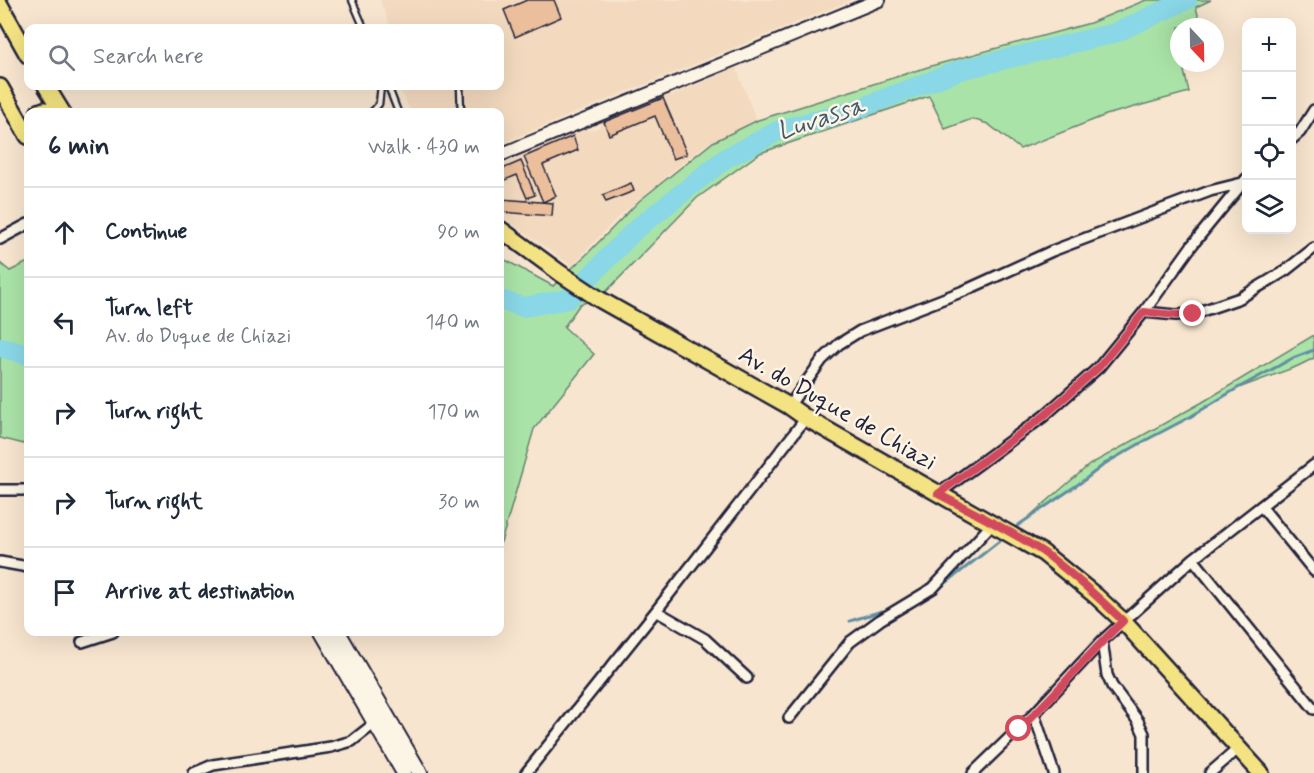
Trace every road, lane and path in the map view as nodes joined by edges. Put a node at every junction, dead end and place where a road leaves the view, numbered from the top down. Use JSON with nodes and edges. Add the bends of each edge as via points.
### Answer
{"nodes":[{"id":1,"x":352,"y":0,"type":"edge"},
{"id":2,"x":879,"y":0,"type":"edge"},
{"id":3,"x":0,"y":5,"type":"edge"},
{"id":4,"x":362,"y":24,"type":"edge"},
{"id":5,"x":24,"y":48,"type":"edge"},
{"id":6,"x":0,"y":87,"type":"edge"},
{"id":7,"x":48,"y":90,"type":"edge"},
{"id":8,"x":381,"y":90,"type":"edge"},
{"id":9,"x":390,"y":90,"type":"edge"},
{"id":10,"x":460,"y":90,"type":"edge"},
{"id":11,"x":60,"y":108,"type":"edge"},
{"id":12,"x":376,"y":108,"type":"edge"},
{"id":13,"x":396,"y":108,"type":"edge"},
{"id":14,"x":461,"y":108,"type":"edge"},
{"id":15,"x":1314,"y":111,"type":"edge"},
{"id":16,"x":24,"y":125,"type":"edge"},
{"id":17,"x":1296,"y":136,"type":"edge"},
{"id":18,"x":504,"y":153,"type":"edge"},
{"id":19,"x":1242,"y":182,"type":"edge"},
{"id":20,"x":1242,"y":183,"type":"edge"},
{"id":21,"x":24,"y":226,"type":"edge"},
{"id":22,"x":504,"y":232,"type":"edge"},
{"id":23,"x":0,"y":239,"type":"edge"},
{"id":24,"x":504,"y":244,"type":"edge"},
{"id":25,"x":1314,"y":248,"type":"edge"},
{"id":26,"x":560,"y":273,"type":"junction"},
{"id":27,"x":1144,"y":312,"type":"junction"},
{"id":28,"x":789,"y":406,"type":"junction"},
{"id":29,"x":806,"y":418,"type":"junction"},
{"id":30,"x":1314,"y":465,"type":"edge"},
{"id":31,"x":0,"y":490,"type":"edge"},
{"id":32,"x":24,"y":490,"type":"edge"},
{"id":33,"x":938,"y":494,"type":"junction"},
{"id":34,"x":1261,"y":506,"type":"junction"},
{"id":35,"x":993,"y":523,"type":"junction"},
{"id":36,"x":1193,"y":559,"type":"junction"},
{"id":37,"x":0,"y":562,"type":"edge"},
{"id":38,"x":24,"y":566,"type":"edge"},
{"id":39,"x":1314,"y":571,"type":"edge"},
{"id":40,"x":656,"y":611,"type":"junction"},
{"id":41,"x":1123,"y":621,"type":"junction"},
{"id":42,"x":101,"y":636,"type":"edge"},
{"id":43,"x":324,"y":636,"type":"edge"},
{"id":44,"x":340,"y":636,"type":"edge"},
{"id":45,"x":1102,"y":641,"type":"junction"},
{"id":46,"x":82,"y":642,"type":"dead end"},
{"id":47,"x":747,"y":678,"type":"dead end"},
{"id":48,"x":1314,"y":708,"type":"edge"},
{"id":49,"x":1035,"y":714,"type":"junction"},
{"id":50,"x":789,"y":718,"type":"dead end"},
{"id":51,"x":375,"y":723,"type":"junction"},
{"id":52,"x":1239,"y":748,"type":"junction"},
{"id":53,"x":194,"y":773,"type":"edge"},
{"id":54,"x":404,"y":773,"type":"edge"},
{"id":55,"x":420,"y":773,"type":"edge"},
{"id":56,"x":526,"y":773,"type":"edge"},
{"id":57,"x":972,"y":773,"type":"edge"},
{"id":58,"x":1054,"y":773,"type":"edge"},
{"id":59,"x":1144,"y":773,"type":"edge"},
{"id":60,"x":1210,"y":773,"type":"edge"},
{"id":61,"x":1261,"y":773,"type":"edge"}],
"edges":[{"from":1,"to":4,"type":"lane"},
{"from":2,"to":18,"type":"street"},
{"from":3,"to":5,"type":"main road"},
{"from":6,"to":16,"type":"main road"},
{"from":7,"to":11,"type":"main road"},
{"from":8,"to":12,"type":"lane"},
{"from":9,"to":13,"type":"lane"},
{"from":10,"to":14,"type":"lane"},
{"from":15,"to":17,"type":"street"},
{"from":19,"to":28,"type":"street","via":[[1052,251],[860,331],[822,360]]},
{"from":20,"to":27,"type":"street","via":[[1192,244]]},
{"from":21,"to":23,"type":"street"},
{"from":22,"to":26,"type":"main road","name":"Av. do Duque de Chiazi"},
{"from":24,"to":26,"type":"main road","name":"Av. do Duque de Chiazi"},
{"from":25,"to":27,"type":"street","via":[[1285,272],[1240,298],[1193,314]]},
{"from":26,"to":28,"type":"main road","name":"Av. do Duque de Chiazi"},
{"from":27,"to":33,"type":"street","via":[[1099,367],[1044,416]]},
{"from":28,"to":29,"type":"main road","name":"Av. do Duque de Chiazi"},
{"from":29,"to":33,"type":"main road","name":"Av. do Duque de Chiazi"},
{"from":29,"to":40,"type":"street"},
{"from":30,"to":34,"type":"street"},
{"from":31,"to":32,"type":"street"},
{"from":33,"to":35,"type":"main road","name":"Av. do Duque de Chiazi"},
{"from":34,"to":36,"type":"street"},
{"from":34,"to":39,"type":"street"},
{"from":35,"to":41,"type":"main road","name":"Av. do Duque de Chiazi","via":[[1043,553]]},
{"from":35,"to":50,"type":"street","via":[[933,588],[850,642]]},
{"from":36,"to":41,"type":"street"},
{"from":36,"to":48,"type":"street"},
{"from":37,"to":38,"type":"street"},
{"from":40,"to":47,"type":"street","via":[[705,639]]},
{"from":40,"to":56,"type":"street"},
{"from":41,"to":45,"type":"street"},
{"from":41,"to":52,"type":"main road","name":"Av. do Duque de Chiazi"},
{"from":42,"to":46,"type":"street"},
{"from":43,"to":51,"type":"main road"},
{"from":44,"to":55,"type":"main road"},
{"from":45,"to":49,"type":"street"},
{"from":45,"to":59,"type":"street","via":[[1107,675],[1144,734]]},
{"from":49,"to":57,"type":"street"},
{"from":49,"to":58,"type":"street"},
{"from":51,"to":53,"type":"street","via":[[352,741],[331,747],[213,765]]},
{"from":51,"to":54,"type":"main road"},
{"from":52,"to":60,"type":"street"},
{"from":52,"to":61,"type":"main road","name":"Av. do Duque de Chiazi"}]}
